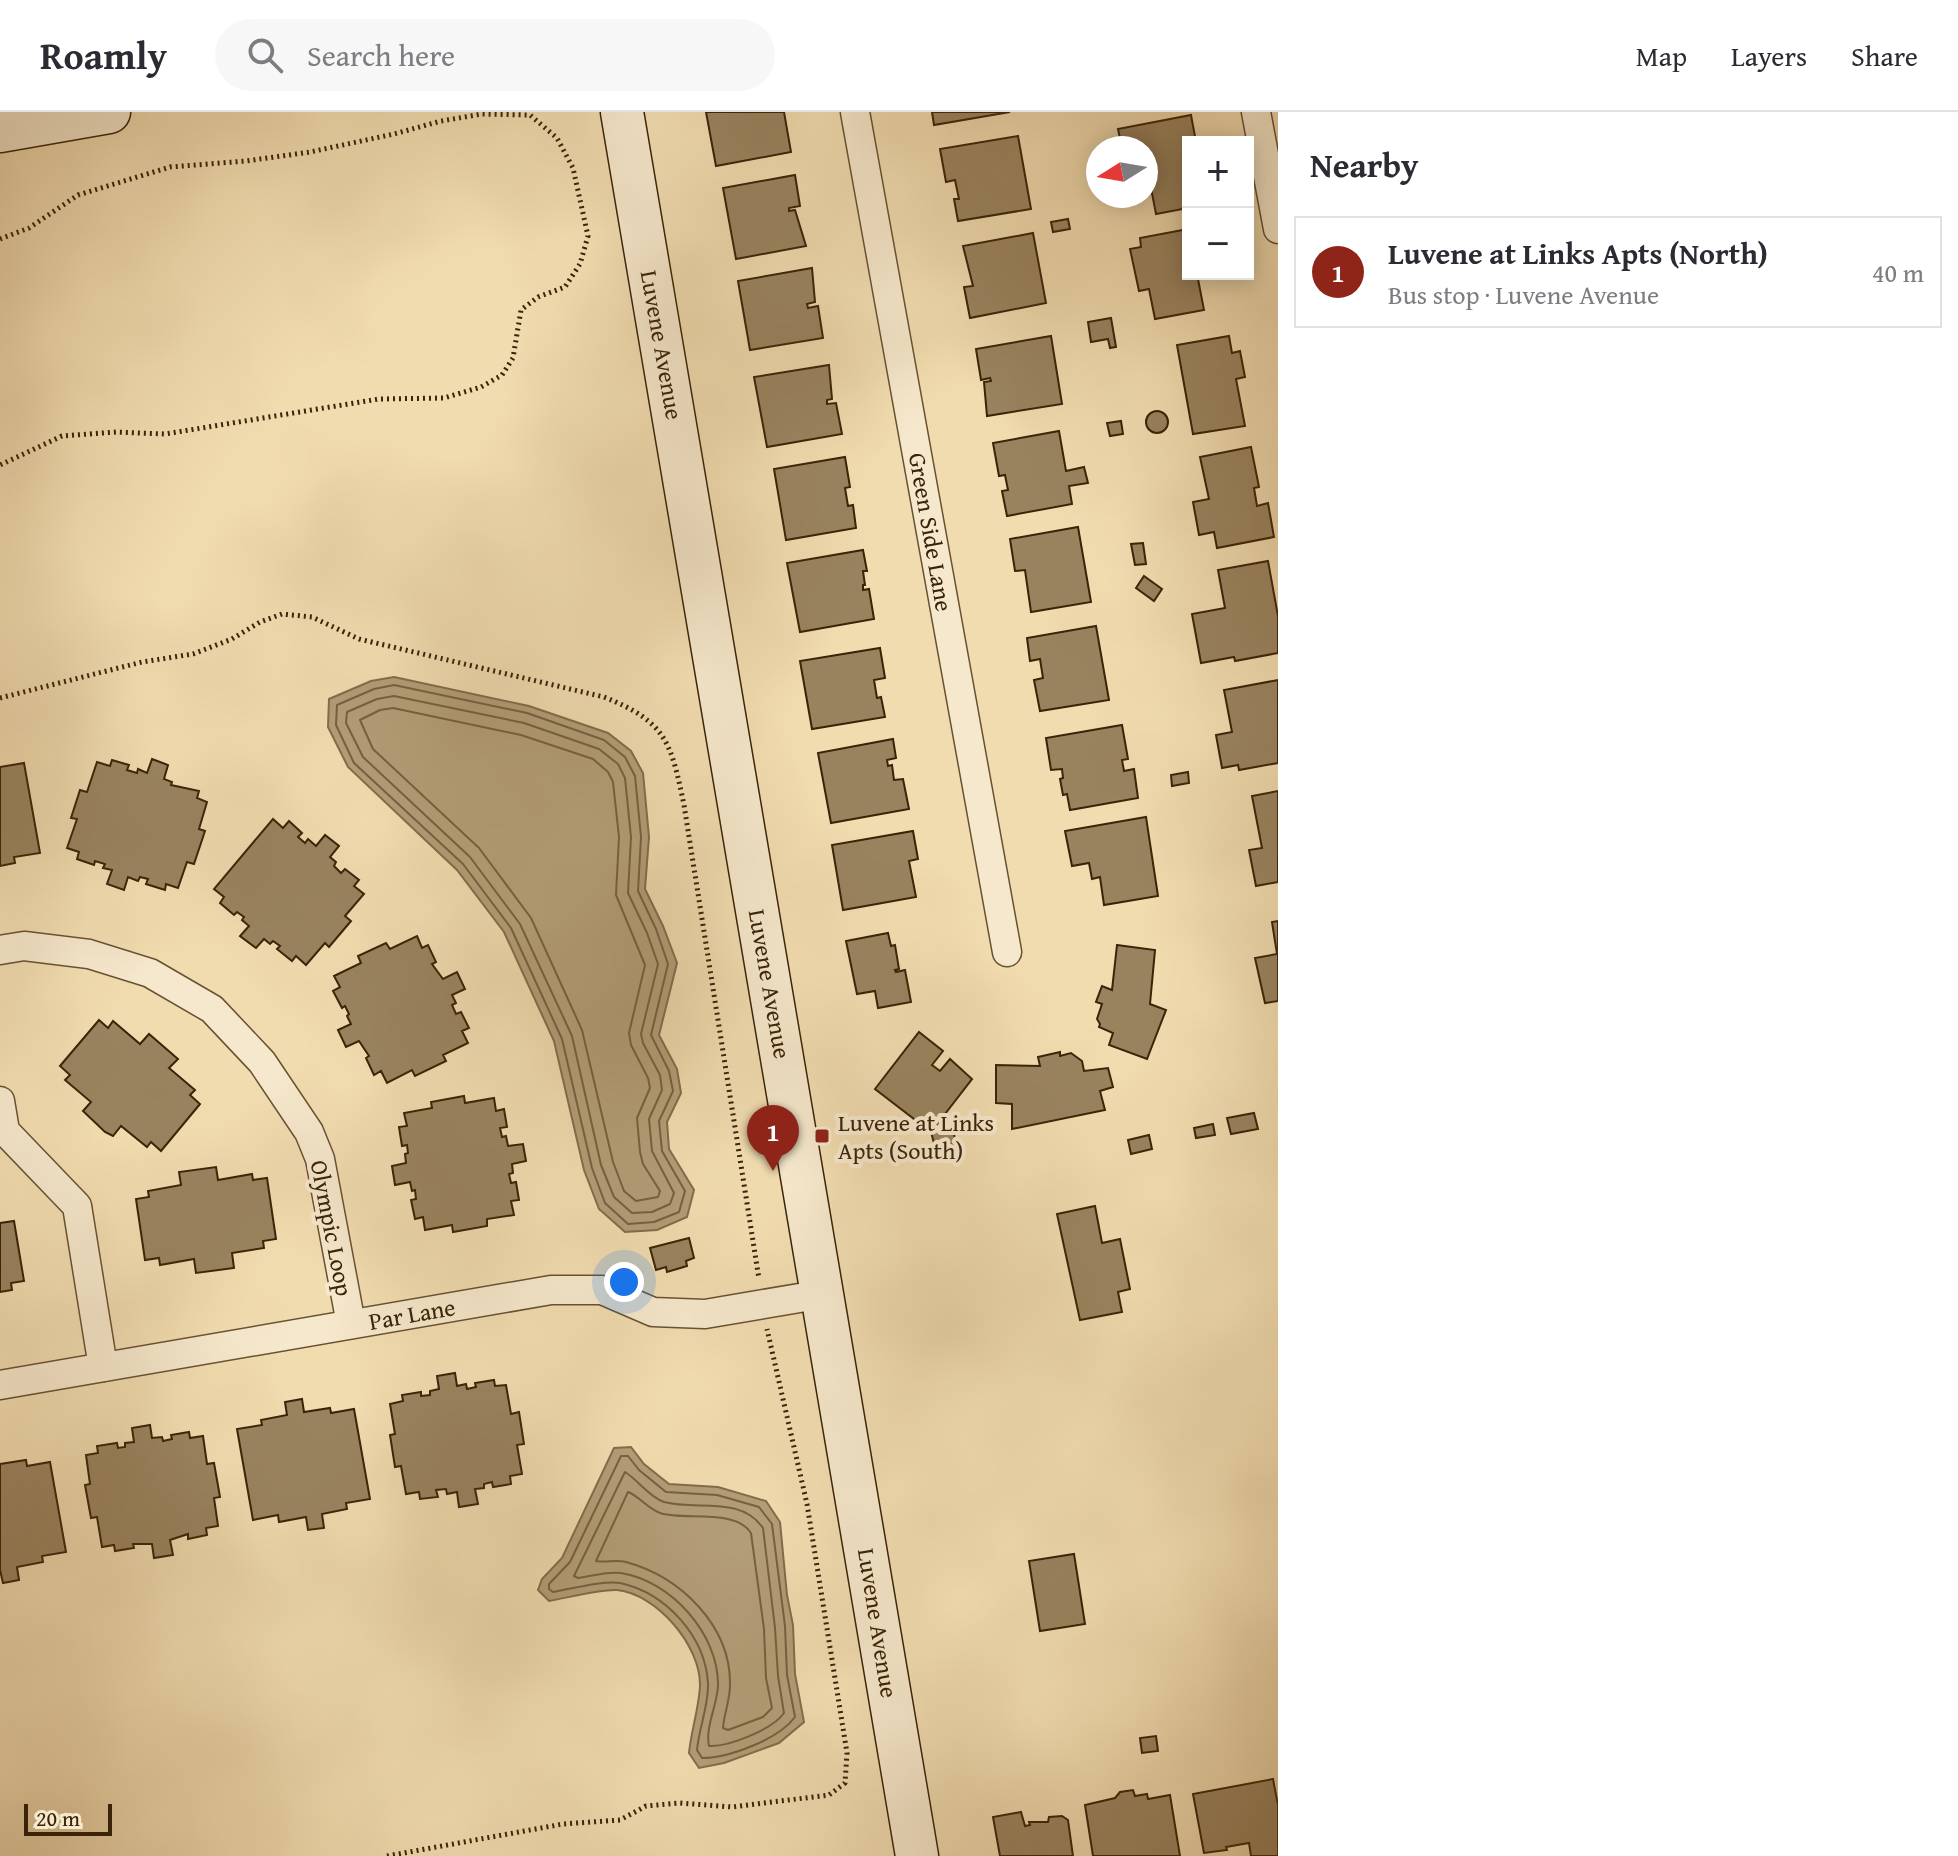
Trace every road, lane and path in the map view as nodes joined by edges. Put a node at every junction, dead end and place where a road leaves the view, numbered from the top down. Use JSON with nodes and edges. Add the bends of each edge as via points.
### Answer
{"nodes":[{"id":1,"x":109,"y":112,"type":"edge"},
{"id":2,"x":622,"y":112,"type":"edge"},
{"id":3,"x":855,"y":112,"type":"edge"},
{"id":4,"x":1256,"y":112,"type":"edge"},
{"id":5,"x":0,"y":131,"type":"edge"},
{"id":6,"x":1278,"y":229,"type":"edge"},
{"id":7,"x":0,"y":239,"type":"edge"},
{"id":8,"x":0,"y":465,"type":"edge"},
{"id":9,"x":0,"y":698,"type":"edge"},
{"id":10,"x":0,"y":950,"type":"edge"},
{"id":11,"x":1007,"y":952,"type":"dead end"},
{"id":12,"x":0,"y":1101,"type":"edge"},
{"id":13,"x":823,"y":1294,"type":"junction"},
{"id":14,"x":763,"y":1305,"type":"junction"},
{"id":15,"x":351,"y":1324,"type":"junction"},
{"id":16,"x":103,"y":1367,"type":"junction"},
{"id":17,"x":0,"y":1385,"type":"edge"},
{"id":18,"x":387,"y":1856,"type":"edge"},
{"id":19,"x":917,"y":1856,"type":"edge"}],
"edges":[{"from":1,"to":5,"type":"street"},
{"from":2,"to":13,"type":"street","name":"Luvene Avenue"},
{"from":3,"to":11,"type":"street","name":"Green Side Lane"},
{"from":4,"to":6,"type":"street"},
{"from":7,"to":8,"type":"path","via":[[29,228],[78,195],[170,167],[310,152],[482,114],[530,115],[557,138],[573,168],[588,236],[580,264],[565,287],[521,310],[513,358],[502,375],[481,387],[444,398],[379,399],[165,434],[62,436]]},
{"from":9,"to":14,"type":"path","via":[[193,654],[282,614],[312,617],[359,639],[604,697],[635,710],[655,726],[673,753]]},
{"from":10,"to":15,"type":"street","name":"Olympic Loop","via":[[24,946],[89,954],[150,973],[212,1009],[262,1062],[309,1132],[320,1159]]},
{"from":12,"to":16,"type":"street","via":[[5,1131],[77,1206]]},
{"from":13,"to":14,"type":"street","name":"Par Lane"},
{"from":13,"to":19,"type":"street","name":"Luvene Avenue"},
{"from":14,"to":15,"type":"street","name":"Par Lane","via":[[705,1314],[653,1312],[602,1290],[551,1290]]},
{"from":14,"to":18,"type":"path","via":[[807,1504],[847,1753],[845,1783],[829,1795],[732,1807],[646,1806],[620,1820],[563,1824]]},
{"from":15,"to":16,"type":"street","name":"Par Lane"},
{"from":16,"to":17,"type":"street","name":"Par Lane"}]}
